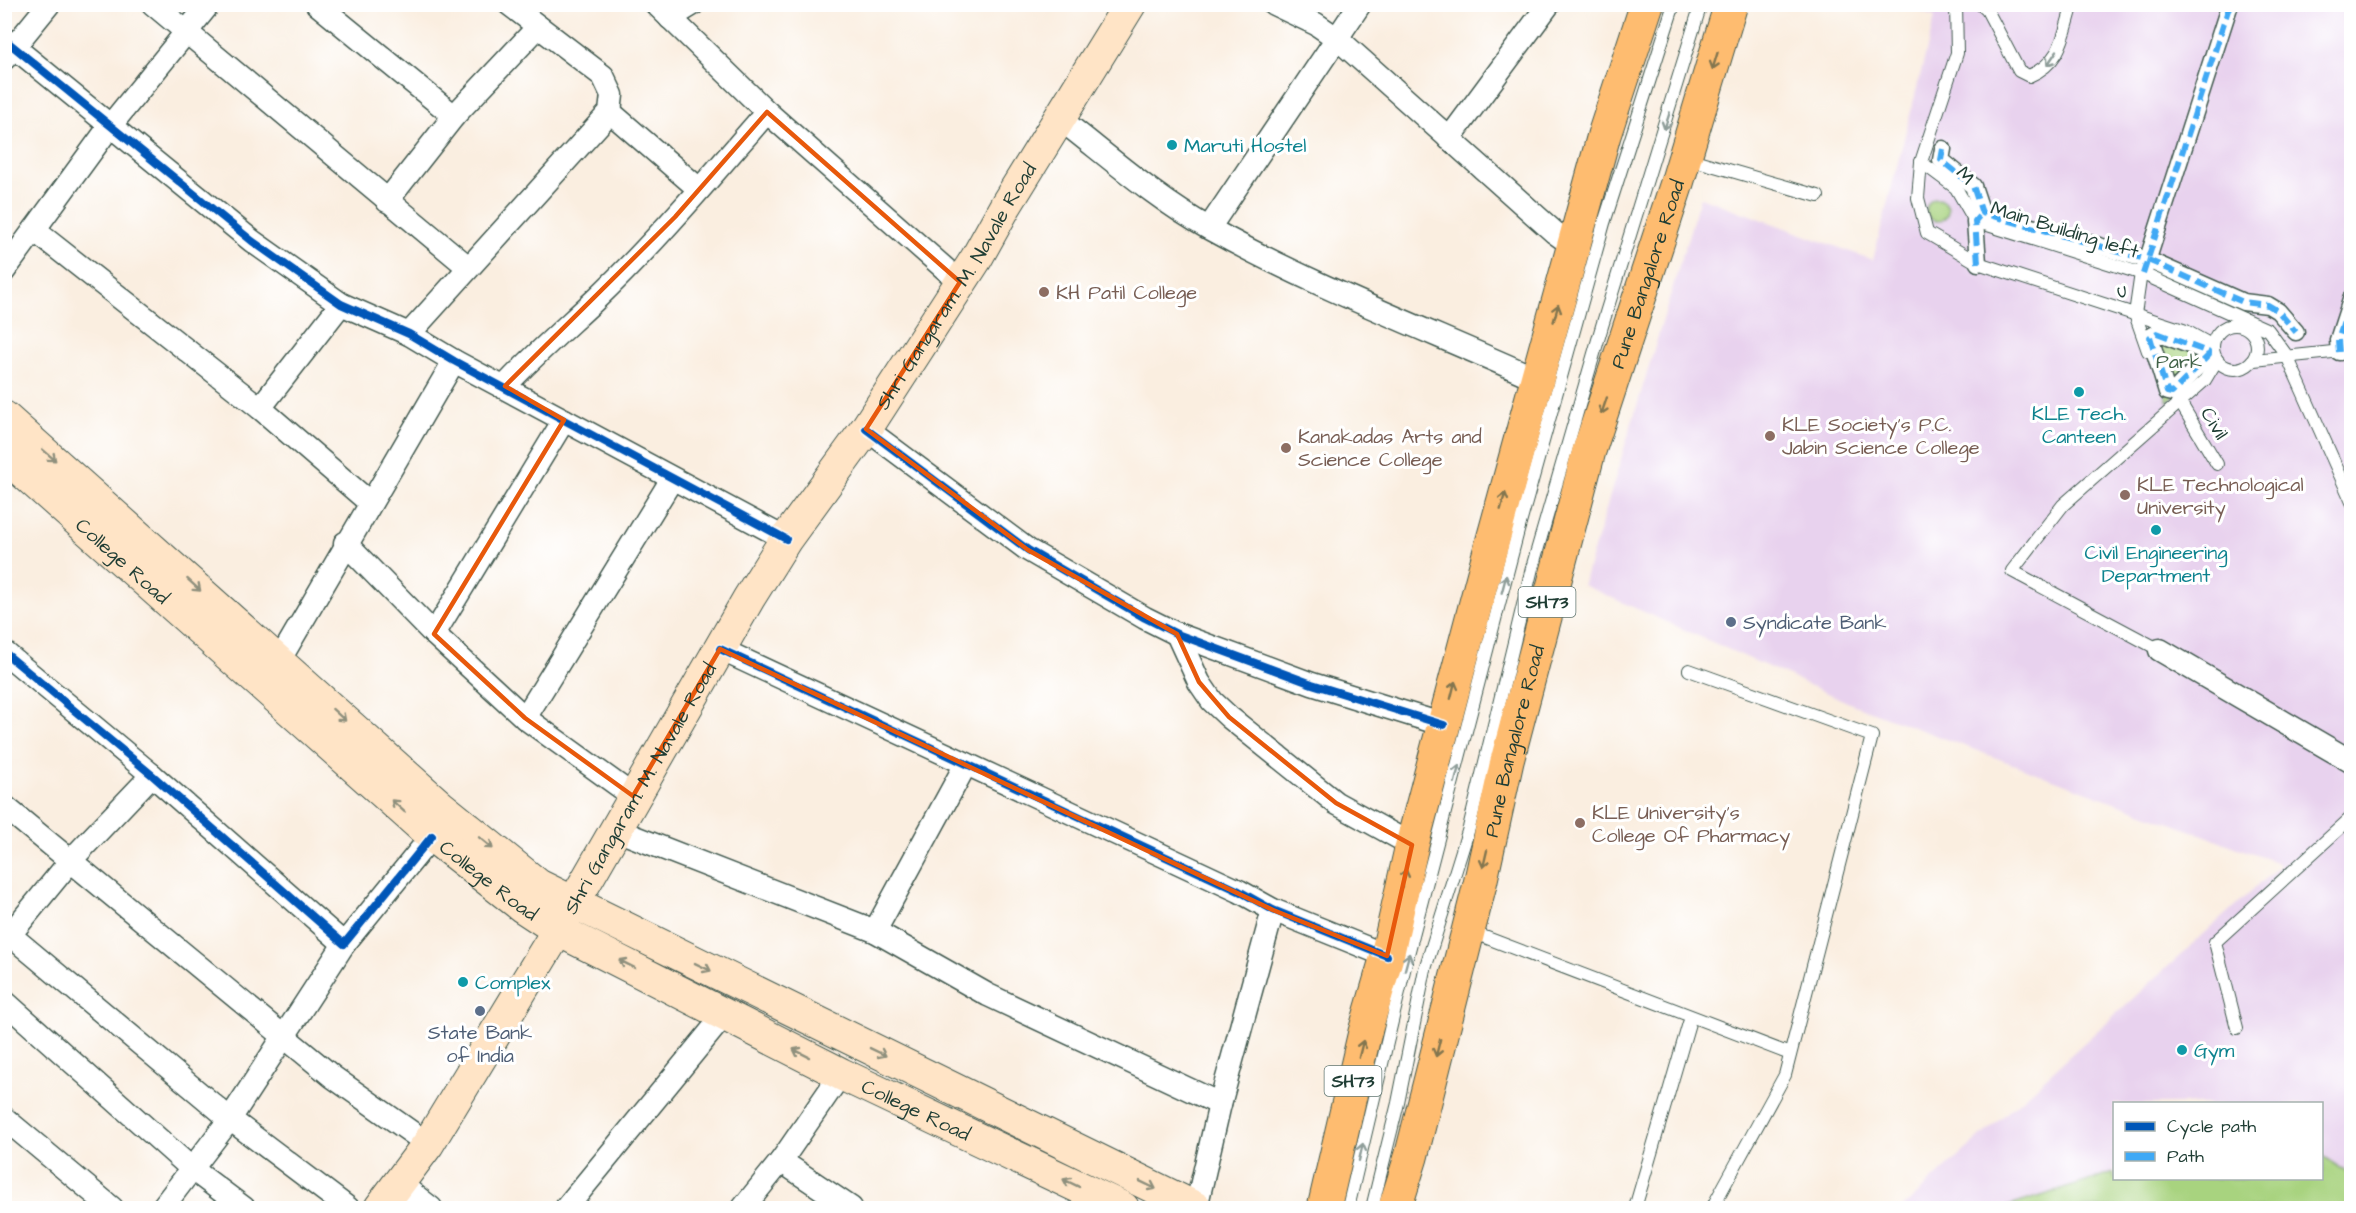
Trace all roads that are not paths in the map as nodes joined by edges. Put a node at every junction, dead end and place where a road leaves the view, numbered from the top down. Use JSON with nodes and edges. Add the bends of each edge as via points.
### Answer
{"nodes":[{"id":1,"x":49,"y":4,"type":"edge"},
{"id":2,"x":153,"y":4,"type":"edge"},
{"id":3,"x":209,"y":4,"type":"edge"},
{"id":4,"x":317,"y":4,"type":"edge"},
{"id":5,"x":509,"y":4,"type":"edge"},
{"id":6,"x":693,"y":4,"type":"edge"},
{"id":7,"x":1130,"y":4,"type":"edge"},
{"id":8,"x":1274,"y":4,"type":"edge"},
{"id":9,"x":1360,"y":4,"type":"edge"},
{"id":10,"x":1549,"y":4,"type":"edge"},
{"id":11,"x":1647,"y":4,"type":"edge"},
{"id":12,"x":1674,"y":4,"type":"edge"},
{"id":13,"x":1701,"y":4,"type":"edge"},
{"id":14,"x":1731,"y":4,"type":"edge"},
{"id":15,"x":1956,"y":4,"type":"edge"},
{"id":16,"x":1980,"y":4,"type":"edge"},
{"id":17,"x":2073,"y":4,"type":"edge"},
{"id":18,"x":2230,"y":4,"type":"edge"},
{"id":19,"x":663,"y":11,"type":"edge"},
{"id":20,"x":538,"y":27,"type":"junction"},
{"id":21,"x":186,"y":33,"type":"junction"},
{"id":22,"x":1338,"y":39,"type":"junction"},
{"id":23,"x":7,"y":49,"type":"edge"},
{"id":24,"x":610,"y":112,"type":"junction"},
{"id":25,"x":767,"y":112,"type":"junction"},
{"id":26,"x":454,"y":116,"type":"junction"},
{"id":27,"x":1059,"y":119,"type":"junction"},
{"id":28,"x":110,"y":126,"type":"junction"},
{"id":29,"x":1449,"y":139,"type":"junction"},
{"id":30,"x":1943,"y":149,"type":"dead end"},
{"id":31,"x":1685,"y":158,"type":"junction"},
{"id":32,"x":1921,"y":162,"type":"junction"},
{"id":33,"x":1937,"y":174,"type":"junction"},
{"id":34,"x":699,"y":189,"type":"junction"},
{"id":35,"x":1818,"y":196,"type":"dead end"},
{"id":36,"x":1918,"y":198,"type":"junction"},
{"id":37,"x":387,"y":201,"type":"junction"},
{"id":38,"x":1978,"y":217,"type":"junction"},
{"id":39,"x":1209,"y":228,"type":"junction"},
{"id":40,"x":33,"y":230,"type":"junction"},
{"id":41,"x":1575,"y":247,"type":"junction"},
{"id":42,"x":1978,"y":263,"type":"junction"},
{"id":43,"x":468,"y":267,"type":"junction"},
{"id":44,"x":2145,"y":267,"type":"junction"},
{"id":45,"x":4,"y":271,"type":"edge"},
{"id":46,"x":960,"y":282,"type":"junction"},
{"id":47,"x":2352,"y":297,"type":"edge"},
{"id":48,"x":341,"y":304,"type":"junction"},
{"id":49,"x":2135,"y":315,"type":"junction"},
{"id":50,"x":2296,"y":332,"type":"dead end"},
{"id":51,"x":409,"y":334,"type":"junction"},
{"id":52,"x":2213,"y":346,"type":"junction"},
{"id":53,"x":2345,"y":351,"type":"edge"},
{"id":54,"x":2287,"y":356,"type":"junction"},
{"id":55,"x":2217,"y":360,"type":"junction"},
{"id":56,"x":2254,"y":360,"type":"junction"},
{"id":57,"x":454,"y":361,"type":"junction"},
{"id":58,"x":1537,"y":380,"type":"junction"},
{"id":59,"x":505,"y":386,"type":"junction"},
{"id":60,"x":2180,"y":402,"type":"junction"},
{"id":61,"x":260,"y":408,"type":"junction"},
{"id":62,"x":2169,"y":412,"type":"junction"},
{"id":63,"x":4,"y":417,"type":"edge"},
{"id":64,"x":564,"y":420,"type":"junction"},
{"id":65,"x":866,"y":429,"type":"junction"},
{"id":66,"x":4,"y":455,"type":"edge"},
{"id":67,"x":2217,"y":464,"type":"dead end"},
{"id":68,"x":672,"y":479,"type":"junction"},
{"id":69,"x":369,"y":502,"type":"junction"},
{"id":70,"x":2352,"y":502,"type":"edge"},
{"id":71,"x":786,"y":539,"type":"junction"},
{"id":72,"x":345,"y":543,"type":"junction"},
{"id":73,"x":434,"y":634,"type":"junction"},
{"id":74,"x":1177,"y":634,"type":"junction"},
{"id":75,"x":720,"y":649,"type":"junction"},
{"id":76,"x":2160,"y":650,"type":"joint"},
{"id":77,"x":4,"y":652,"type":"edge"},
{"id":78,"x":1689,"y":670,"type":"dead end"},
{"id":79,"x":272,"y":673,"type":"junction"},
{"id":80,"x":525,"y":718,"type":"junction"},
{"id":81,"x":1444,"y":725,"type":"junction"},
{"id":82,"x":2352,"y":762,"type":"edge"},
{"id":83,"x":966,"y":764,"type":"junction"},
{"id":84,"x":152,"y":774,"type":"junction"},
{"id":85,"x":633,"y":796,"type":"junction"},
{"id":86,"x":4,"y":806,"type":"edge"},
{"id":87,"x":2352,"y":817,"type":"edge"},
{"id":88,"x":614,"y":829,"type":"junction"},
{"id":89,"x":432,"y":836,"type":"junction"},
{"id":90,"x":1412,"y":845,"type":"junction"},
{"id":91,"x":72,"y":859,"type":"junction"},
{"id":92,"x":572,"y":902,"type":"junction"},
{"id":93,"x":1272,"y":910,"type":"junction"},
{"id":94,"x":558,"y":930,"type":"junction"},
{"id":95,"x":875,"y":931,"type":"junction"},
{"id":96,"x":1468,"y":931,"type":"junction"},
{"id":97,"x":7,"y":935,"type":"edge"},
{"id":98,"x":344,"y":944,"type":"junction"},
{"id":99,"x":1387,"y":956,"type":"junction"},
{"id":100,"x":4,"y":1001,"type":"edge"},
{"id":101,"x":725,"y":1014,"type":"junction"},
{"id":102,"x":1689,"y":1023,"type":"dead end"},
{"id":103,"x":2237,"y":1028,"type":"dead end"},
{"id":104,"x":284,"y":1035,"type":"junction"},
{"id":105,"x":1790,"y":1054,"type":"junction"},
{"id":106,"x":841,"y":1074,"type":"junction"},
{"id":107,"x":1220,"y":1104,"type":"junction"},
{"id":108,"x":4,"y":1118,"type":"edge"},
{"id":109,"x":230,"y":1119,"type":"junction"},
{"id":110,"x":428,"y":1144,"type":"junction"},
{"id":111,"x":782,"y":1161,"type":"junction"},
{"id":112,"x":192,"y":1169,"type":"junction"},
{"id":113,"x":399,"y":1183,"type":"junction"},
{"id":114,"x":1196,"y":1208,"type":"edge"},
{"id":115,"x":112,"y":1209,"type":"edge"},
{"id":116,"x":162,"y":1209,"type":"edge"},
{"id":117,"x":244,"y":1209,"type":"edge"},
{"id":118,"x":348,"y":1209,"type":"edge"},
{"id":119,"x":380,"y":1209,"type":"edge"},
{"id":120,"x":430,"y":1209,"type":"edge"},
{"id":121,"x":566,"y":1209,"type":"edge"},
{"id":122,"x":743,"y":1209,"type":"edge"},
{"id":123,"x":851,"y":1209,"type":"edge"},
{"id":124,"x":1123,"y":1209,"type":"edge"},
{"id":125,"x":1324,"y":1209,"type":"edge"},
{"id":126,"x":1348,"y":1209,"type":"edge"},
{"id":127,"x":1372,"y":1209,"type":"edge"},
{"id":128,"x":1395,"y":1209,"type":"edge"},
{"id":129,"x":1635,"y":1209,"type":"edge"},
{"id":130,"x":1712,"y":1209,"type":"edge"}],
"edges":[{"from":1,"to":23,"type":"street"},
{"from":2,"to":21,"type":"street"},
{"from":3,"to":21,"type":"street"},
{"from":4,"to":26,"type":"street"},
{"from":5,"to":20,"type":"street"},
{"from":6,"to":19,"type":"street"},
{"from":7,"to":27,"type":"main road","name":"Shri Gangaram. M. Navale Road"},
{"from":8,"to":22,"type":"street"},
{"from":9,"to":22,"type":"street"},
{"from":10,"to":29,"type":"street"},
{"from":11,"to":41,"type":"main road","number":"SH73","via":[[1604,135]]},
{"from":126,"to":12,"type":"lane","one_way":true,"via":[[1404,971],[1518,531],[1601,234]]},
{"from":13,"to":127,"type":"lane","one_way":true,"via":[[1532,568],[1469,828],[1425,969]]},
{"from":14,"to":31,"type":"main road","name":"Pune Bangalore Road","number":"SH73","one_way":true},
{"from":15,"to":32,"type":"lane","via":[[1957,53]]},
{"from":17,"to":16,"type":"lane","one_way":true,"via":[[2055,60],[2029,76],[2019,71],[1987,10]]},
{"from":18,"to":44,"type":"street"},
{"from":19,"to":25,"type":"street"},
{"from":20,"to":24,"type":"street","via":[[603,76],[612,95]]},
{"from":20,"to":26,"type":"street"},
{"from":21,"to":28,"type":"street"},
{"from":21,"to":37,"type":"street"},
{"from":22,"to":29,"type":"street"},
{"from":22,"to":39,"type":"street"},
{"from":23,"to":28,"type":"street"},
{"from":24,"to":34,"type":"street"},
{"from":24,"to":43,"type":"street"},
{"from":25,"to":34,"type":"street"},
{"from":25,"to":46,"type":"street"},
{"from":26,"to":37,"type":"street"},
{"from":27,"to":39,"type":"street"},
{"from":27,"to":46,"type":"main road","name":"Shri Gangaram. M. Navale Road"},
{"from":28,"to":40,"type":"street"},
{"from":28,"to":48,"type":"street","via":[[252,241]]},
{"from":29,"to":41,"type":"street"},
{"from":30,"to":38,"type":"street","via":[[1941,160],[1973,186]]},
{"from":31,"to":35,"type":"lane"},
{"from":31,"to":96,"type":"main road","name":"Pune Bangalore Road","number":"SH73","one_way":true,"via":[[1588,451],[1507,761]]},
{"from":32,"to":33,"type":"lane","name":"M"},
{"from":32,"to":36,"type":"lane"},
{"from":33,"to":36,"type":"lane"},
{"from":33,"to":38,"type":"lane","name":"M","via":[[1956,188]]},
{"from":34,"to":59,"type":"street","via":[[594,300]]},
{"from":36,"to":42,"type":"lane","via":[[1927,234]]},
{"from":37,"to":43,"type":"street"},
{"from":38,"to":42,"type":"street"},
{"from":38,"to":44,"type":"street"},
{"from":39,"to":58,"type":"street","via":[[1357,301]]},
{"from":40,"to":45,"type":"street"},
{"from":40,"to":61,"type":"street"},
{"from":58,"to":41,"type":"main road","number":"SH73","one_way":true},
{"from":42,"to":49,"type":"lane"},
{"from":43,"to":51,"type":"street"},
{"from":44,"to":49,"type":"lane","name":"c"},
{"from":44,"to":50,"type":"street","via":[[2243,302],[2268,305]]},
{"from":44,"to":54,"type":"lane","via":[[2268,330]]},
{"from":46,"to":65,"type":"main road","name":"Shri Gangaram. M. Navale Road"},
{"from":47,"to":53,"type":"street","via":[[2338,340]]},
{"from":48,"to":51,"type":"street"},
{"from":48,"to":61,"type":"street"},
{"from":49,"to":52,"type":"lane","via":[[2186,331]]},
{"from":49,"to":62,"type":"lane","name":"c"},
{"from":51,"to":57,"type":"street"},
{"from":52,"to":55,"type":"lane"},
{"from":52,"to":56,"type":"lane","via":[[2214,338],[2225,327],[2240,325],[2254,333],[2257,340]]},
{"from":53,"to":54,"type":"lane"},
{"from":54,"to":56,"type":"lane"},
{"from":54,"to":70,"type":"lane"},
{"from":55,"to":56,"type":"lane","via":[[2230,369],[2241,369]]},
{"from":55,"to":60,"type":"lane","via":[[2205,380]]},
{"from":57,"to":59,"type":"street"},
{"from":57,"to":69,"type":"street"},
{"from":81,"to":58,"type":"main road","number":"SH73","one_way":true},
{"from":59,"to":64,"type":"street"},
{"from":60,"to":62,"type":"lane"},
{"from":60,"to":67,"type":"lane","name":"Civil"},
{"from":61,"to":69,"type":"street"},
{"from":62,"to":76,"type":"lane","via":[[2063,505],[2012,571]]},
{"from":63,"to":79,"type":"main road","name":"College Road","one_way":true},
{"from":64,"to":68,"type":"street"},
{"from":64,"to":73,"type":"street"},
{"from":65,"to":71,"type":"main road","name":"Shri Gangaram. M. Navale Road"},
{"from":65,"to":74,"type":"street","via":[[1028,550]]},
{"from":66,"to":79,"type":"main road","name":"College Road"},
{"from":68,"to":71,"type":"street"},
{"from":68,"to":80,"type":"street"},
{"from":69,"to":72,"type":"street"},
{"from":71,"to":75,"type":"main road","name":"Shri Gangaram. M. Navale Road"},
{"from":72,"to":73,"type":"street"},
{"from":72,"to":79,"type":"street"},
{"from":73,"to":80,"type":"street"},
{"from":74,"to":81,"type":"street","via":[[1312,684]]},
{"from":74,"to":90,"type":"street","via":[[1199,682],[1220,709],[1321,792]]},
{"from":75,"to":83,"type":"street"},
{"from":75,"to":85,"type":"main road","name":"Shri Gangaram. M. Navale Road"},
{"from":76,"to":82,"type":"street"},
{"from":77,"to":84,"type":"street"},
{"from":78,"to":105,"type":"lane","via":[[1872,736]]},
{"from":89,"to":79,"type":"main road","name":"College Road","one_way":true},
{"from":79,"to":92,"type":"main road","name":"College Road","one_way":true,"via":[[538,885]]},
{"from":80,"to":85,"type":"street"},
{"from":81,"to":90,"type":"main road","number":"SH73"},
{"from":83,"to":93,"type":"street"},
{"from":83,"to":95,"type":"street"},
{"from":84,"to":91,"type":"street"},
{"from":84,"to":98,"type":"street"},
{"from":85,"to":88,"type":"main road","name":"Shri Gangaram. M. Navale Road"},
{"from":86,"to":91,"type":"street"},
{"from":87,"to":103,"type":"lane","via":[[2215,942]]},
{"from":88,"to":92,"type":"main road","name":"Shri Gangaram. M. Navale Road"},
{"from":88,"to":95,"type":"street"},
{"from":89,"to":94,"type":"main road","name":"College Road"},
{"from":89,"to":98,"type":"street"},
{"from":99,"to":90,"type":"main road","number":"SH73","one_way":true},
{"from":91,"to":97,"type":"street"},
{"from":91,"to":104,"type":"street"},
{"from":92,"to":94,"type":"main road","name":"Shri Gangaram. M. Navale Road"},
{"from":92,"to":114,"type":"main road","name":"College Road","one_way":true},
{"from":93,"to":99,"type":"street"},
{"from":93,"to":107,"type":"street"},
{"from":101,"to":94,"type":"main road","name":"College Road","one_way":true},
{"from":94,"to":110,"type":"main road","name":"Shri Gangaram. M. Navale Road"},
{"from":95,"to":107,"type":"street","via":[[988,995]]},
{"from":96,"to":105,"type":"lane"},
{"from":96,"to":128,"type":"main road","name":"Pune Bangalore Road","number":"SH73","one_way":true},
{"from":97,"to":109,"type":"street"},
{"from":98,"to":104,"type":"street"},
{"from":125,"to":99,"type":"main road","number":"SH73","one_way":true},
{"from":100,"to":112,"type":"street"},
{"from":106,"to":101,"type":"main road","name":"College Road","one_way":true},
{"from":101,"to":121,"type":"street"},
{"from":102,"to":129,"type":"lane"},
{"from":104,"to":109,"type":"street"},
{"from":104,"to":110,"type":"street","via":[[333,1077]]},
{"from":105,"to":130,"type":"lane","via":[[1785,1075]]},
{"from":106,"to":111,"type":"street"},
{"from":124,"to":106,"type":"main road","name":"College Road","one_way":true},
{"from":107,"to":114,"type":"street"},
{"from":108,"to":115,"type":"street"},
{"from":109,"to":112,"type":"street"},
{"from":109,"to":118,"type":"street"},
{"from":110,"to":113,"type":"main road","name":"Shri Gangaram. M. Navale Road"},
{"from":111,"to":122,"type":"street"},
{"from":111,"to":123,"type":"street"},
{"from":112,"to":116,"type":"street"},
{"from":112,"to":117,"type":"street"},
{"from":113,"to":119,"type":"main road","name":"Shri Gangaram. M. Navale Road"},
{"from":113,"to":120,"type":"street"}]}
